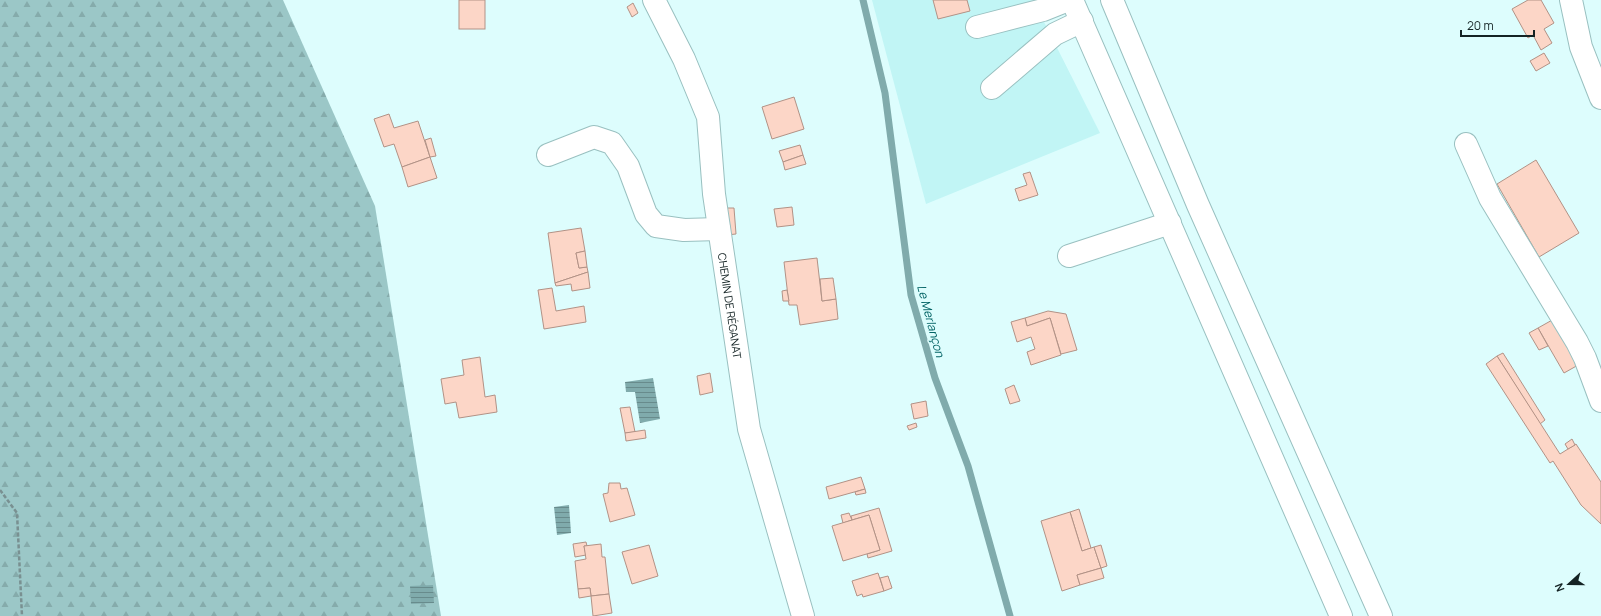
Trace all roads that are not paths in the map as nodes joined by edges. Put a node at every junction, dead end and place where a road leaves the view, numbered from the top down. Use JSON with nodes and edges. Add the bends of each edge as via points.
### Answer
{"nodes":[{"id":1,"x":654,"y":0,"type":"edge"},
{"id":2,"x":1068,"y":0,"type":"edge"},
{"id":3,"x":1072,"y":0,"type":"edge"},
{"id":4,"x":1112,"y":0,"type":"edge"},
{"id":5,"x":1571,"y":0,"type":"edge"},
{"id":6,"x":1082,"y":21,"type":"junction"},
{"id":7,"x":977,"y":27,"type":"dead end"},
{"id":8,"x":992,"y":88,"type":"dead end"},
{"id":9,"x":1601,"y":98,"type":"edge"},
{"id":10,"x":1466,"y":144,"type":"dead end"},
{"id":11,"x":548,"y":155,"type":"dead end"},
{"id":12,"x":1170,"y":223,"type":"junction"},
{"id":13,"x":719,"y":228,"type":"junction"},
{"id":14,"x":1069,"y":256,"type":"dead end"},
{"id":15,"x":1601,"y":401,"type":"edge"},
{"id":16,"x":803,"y":616,"type":"edge"},
{"id":17,"x":1341,"y":616,"type":"edge"},
{"id":18,"x":1381,"y":616,"type":"edge"}],
"edges":[{"from":1,"to":13,"type":"street","name":"CHEMIN DE RÉGANAT","via":[[684,59],[708,117]]},
{"from":2,"to":7,"type":"street","via":[[1043,10]]},
{"from":3,"to":6,"type":"street"},
{"from":4,"to":18,"type":"street","via":[[1198,205]]},
{"from":5,"to":9,"type":"street","via":[[1581,47]]},
{"from":6,"to":8,"type":"street","via":[[1055,34]]},
{"from":6,"to":12,"type":"street"},
{"from":10,"to":15,"type":"street","via":[[1490,198],[1577,342]]},
{"from":11,"to":13,"type":"street","via":[[594,137],[612,143],[628,166],[646,214],[656,226],[684,230]]},
{"from":12,"to":14,"type":"street"},
{"from":12,"to":17,"type":"street"},
{"from":13,"to":16,"type":"street","name":"CHEMIN DE RÉGANAT","via":[[749,429]]}]}
